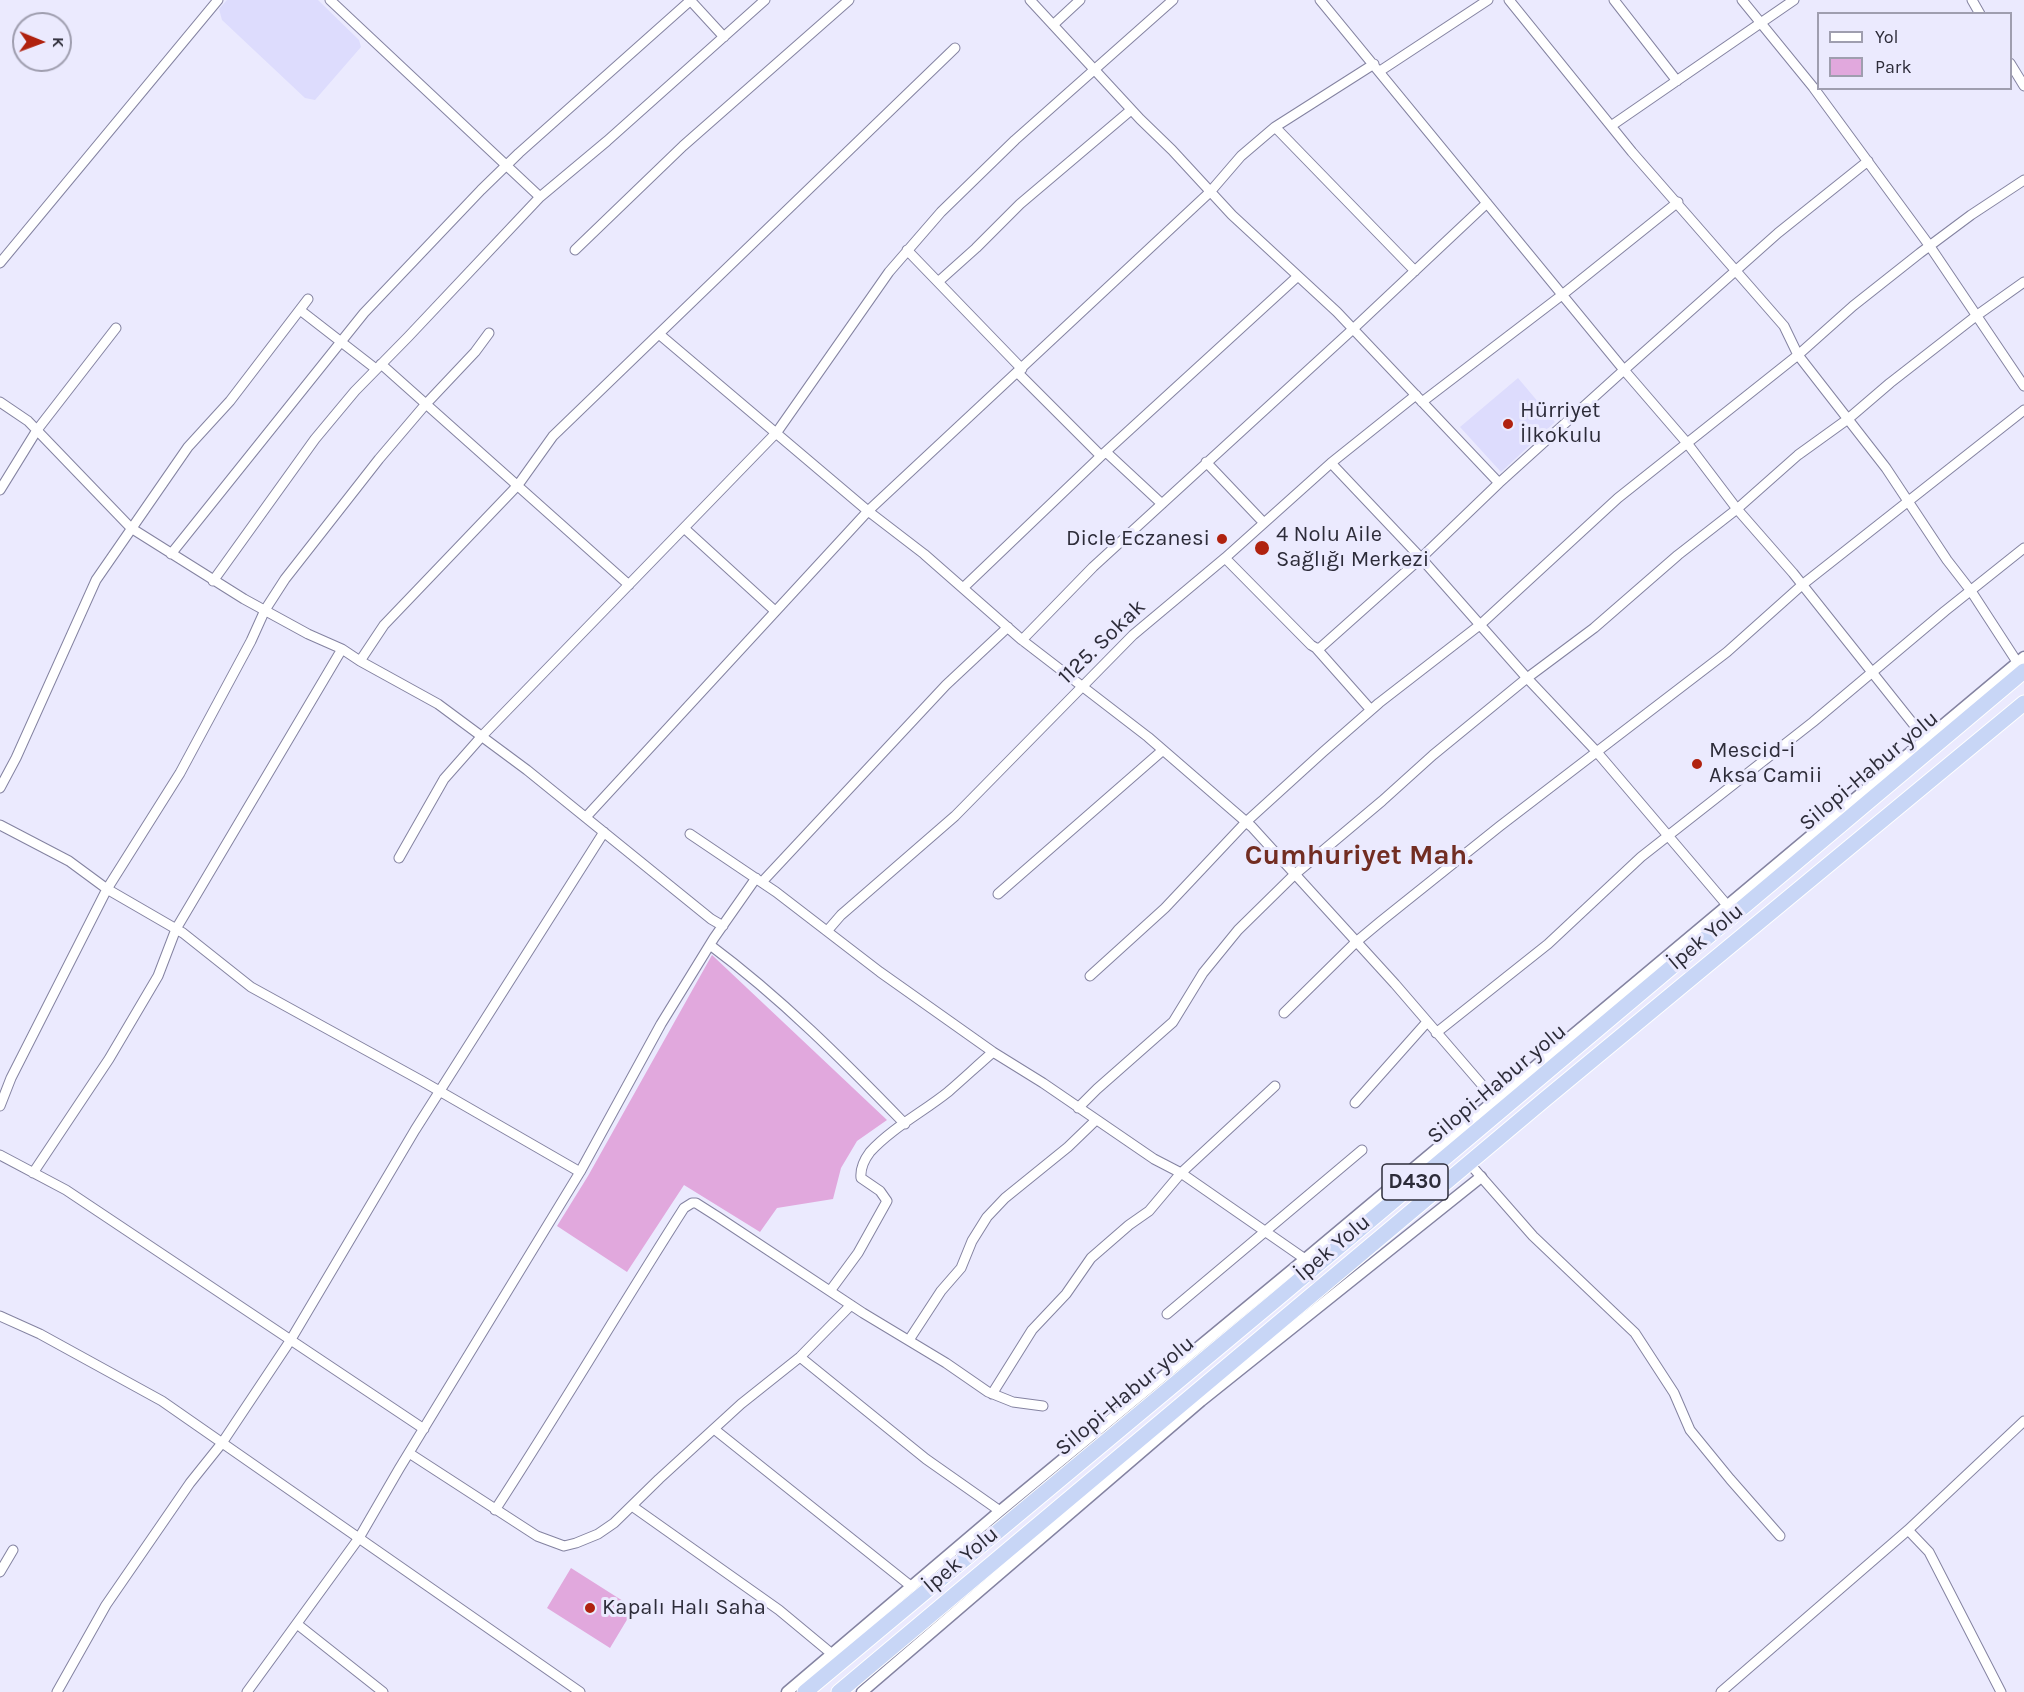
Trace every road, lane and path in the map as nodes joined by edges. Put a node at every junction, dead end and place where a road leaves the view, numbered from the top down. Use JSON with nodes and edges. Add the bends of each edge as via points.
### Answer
{"nodes":[{"id":1,"x":218,"y":0,"type":"edge"},
{"id":2,"x":330,"y":0,"type":"edge"},
{"id":3,"x":690,"y":0,"type":"edge"},
{"id":4,"x":765,"y":0,"type":"edge"},
{"id":5,"x":849,"y":0,"type":"edge"},
{"id":6,"x":1030,"y":0,"type":"edge"},
{"id":7,"x":1080,"y":0,"type":"edge"},
{"id":8,"x":1173,"y":0,"type":"edge"},
{"id":9,"x":1320,"y":0,"type":"edge"},
{"id":10,"x":1488,"y":0,"type":"edge"},
{"id":11,"x":1509,"y":0,"type":"edge"},
{"id":12,"x":1614,"y":0,"type":"edge"},
{"id":13,"x":1742,"y":0,"type":"edge"},
{"id":14,"x":1794,"y":0,"type":"edge"},
{"id":15,"x":1761,"y":24,"type":"junction"},
{"id":16,"x":1053,"y":25,"type":"junction"},
{"id":17,"x":724,"y":36,"type":"junction"},
{"id":18,"x":955,"y":48,"type":"dead end"},
{"id":19,"x":2012,"y":66,"type":"edge"},
{"id":20,"x":1377,"y":67,"type":"junction"},
{"id":21,"x":1094,"y":68,"type":"junction"},
{"id":22,"x":1677,"y":81,"type":"junction"},
{"id":23,"x":2024,"y":86,"type":"edge"},
{"id":24,"x":1131,"y":110,"type":"junction"},
{"id":25,"x":1611,"y":126,"type":"junction"},
{"id":26,"x":1275,"y":127,"type":"junction"},
{"id":27,"x":1868,"y":161,"type":"junction"},
{"id":28,"x":507,"y":165,"type":"junction"},
{"id":29,"x":2022,"y":184,"type":"edge"},
{"id":30,"x":1210,"y":192,"type":"junction"},
{"id":31,"x":540,"y":197,"type":"junction"},
{"id":32,"x":1678,"y":202,"type":"junction"},
{"id":33,"x":1487,"y":203,"type":"junction"},
{"id":34,"x":1929,"y":245,"type":"junction"},
{"id":35,"x":575,"y":250,"type":"dead end"},
{"id":36,"x":907,"y":250,"type":"junction"},
{"id":37,"x":0,"y":262,"type":"edge"},
{"id":38,"x":1736,"y":270,"type":"junction"},
{"id":39,"x":1415,"y":271,"type":"junction"},
{"id":40,"x":1298,"y":276,"type":"junction"},
{"id":41,"x":938,"y":282,"type":"junction"},
{"id":42,"x":2024,"y":282,"type":"edge"},
{"id":43,"x":1562,"y":295,"type":"junction"},
{"id":44,"x":308,"y":299,"type":"dead end"},
{"id":45,"x":300,"y":310,"type":"junction"},
{"id":46,"x":1976,"y":316,"type":"junction"},
{"id":47,"x":116,"y":328,"type":"dead end"},
{"id":48,"x":1353,"y":329,"type":"junction"},
{"id":49,"x":489,"y":333,"type":"dead end"},
{"id":50,"x":659,"y":333,"type":"junction"},
{"id":51,"x":341,"y":340,"type":"junction"},
{"id":52,"x":1798,"y":355,"type":"junction"},
{"id":53,"x":379,"y":366,"type":"junction"},
{"id":54,"x":1624,"y":370,"type":"junction"},
{"id":55,"x":1020,"y":371,"type":"junction"},
{"id":56,"x":2024,"y":386,"type":"edge"},
{"id":57,"x":1419,"y":399,"type":"junction"},
{"id":58,"x":0,"y":402,"type":"edge"},
{"id":59,"x":425,"y":405,"type":"junction"},
{"id":60,"x":2024,"y":410,"type":"edge"},
{"id":61,"x":1848,"y":419,"type":"junction"},
{"id":62,"x":37,"y":430,"type":"junction"},
{"id":63,"x":777,"y":432,"type":"junction"},
{"id":64,"x":1687,"y":443,"type":"junction"},
{"id":65,"x":1103,"y":454,"type":"junction"},
{"id":66,"x":1206,"y":462,"type":"junction"},
{"id":67,"x":1331,"y":463,"type":"junction"},
{"id":68,"x":1499,"y":483,"type":"junction"},
{"id":69,"x":518,"y":485,"type":"junction"},
{"id":70,"x":0,"y":490,"type":"edge"},
{"id":71,"x":1908,"y":502,"type":"junction"},
{"id":72,"x":1162,"y":504,"type":"junction"},
{"id":73,"x":1737,"y":509,"type":"junction"},
{"id":74,"x":868,"y":511,"type":"junction"},
{"id":75,"x":1263,"y":522,"type":"junction"},
{"id":76,"x":131,"y":528,"type":"junction"},
{"id":77,"x":684,"y":528,"type":"junction"},
{"id":78,"x":2024,"y":548,"type":"edge"},
{"id":79,"x":171,"y":554,"type":"junction"},
{"id":80,"x":1225,"y":558,"type":"junction"},
{"id":81,"x":1421,"y":558,"type":"junction"},
{"id":82,"x":213,"y":581,"type":"junction"},
{"id":83,"x":629,"y":585,"type":"junction"},
{"id":84,"x":1803,"y":585,"type":"junction"},
{"id":85,"x":963,"y":588,"type":"junction"},
{"id":86,"x":1971,"y":591,"type":"junction"},
{"id":87,"x":265,"y":610,"type":"junction"},
{"id":88,"x":775,"y":611,"type":"junction"},
{"id":89,"x":1481,"y":624,"type":"junction"},
{"id":90,"x":1008,"y":627,"type":"junction"},
{"id":91,"x":1022,"y":640,"type":"junction"},
{"id":92,"x":1316,"y":648,"type":"junction"},
{"id":93,"x":342,"y":649,"type":"junction"},
{"id":94,"x":360,"y":662,"type":"junction"},
{"id":95,"x":2022,"y":665,"type":"edge"},
{"id":96,"x":1871,"y":672,"type":"junction"},
{"id":97,"x":1527,"y":678,"type":"junction"},
{"id":98,"x":1082,"y":687,"type":"junction"},
{"id":99,"x":2024,"y":703,"type":"edge"},
{"id":100,"x":1371,"y":710,"type":"junction"},
{"id":101,"x":482,"y":736,"type":"junction"},
{"id":102,"x":1926,"y":740,"type":"junction"},
{"id":103,"x":1163,"y":750,"type":"junction"},
{"id":104,"x":1596,"y":752,"type":"junction"},
{"id":105,"x":0,"y":788,"type":"edge"},
{"id":106,"x":586,"y":817,"type":"junction"},
{"id":107,"x":1246,"y":822,"type":"junction"},
{"id":108,"x":0,"y":825,"type":"edge"},
{"id":109,"x":604,"y":832,"type":"junction"},
{"id":110,"x":690,"y":834,"type":"dead end"},
{"id":111,"x":1668,"y":836,"type":"junction"},
{"id":112,"x":399,"y":858,"type":"dead end"},
{"id":113,"x":1294,"y":875,"type":"junction"},
{"id":114,"x":759,"y":880,"type":"junction"},
{"id":115,"x":107,"y":889,"type":"junction"},
{"id":116,"x":998,"y":894,"type":"dead end"},
{"id":117,"x":1727,"y":905,"type":"junction"},
{"id":118,"x":723,"y":926,"type":"junction"},
{"id":119,"x":176,"y":929,"type":"junction"},
{"id":120,"x":828,"y":930,"type":"junction"},
{"id":121,"x":1356,"y":942,"type":"junction"},
{"id":122,"x":710,"y":945,"type":"junction"},
{"id":123,"x":1090,"y":976,"type":"dead end"},
{"id":124,"x":1284,"y":1013,"type":"dead end"},
{"id":125,"x":1613,"y":1016,"type":"junction"},
{"id":126,"x":1427,"y":1022,"type":"junction"},
{"id":127,"x":1627,"y":1032,"type":"junction"},
{"id":128,"x":1436,"y":1033,"type":"junction"},
{"id":129,"x":993,"y":1052,"type":"junction"},
{"id":130,"x":1275,"y":1086,"type":"dead end"},
{"id":131,"x":440,"y":1092,"type":"junction"},
{"id":132,"x":1495,"y":1100,"type":"junction"},
{"id":133,"x":1355,"y":1103,"type":"dead end"},
{"id":134,"x":0,"y":1106,"type":"edge"},
{"id":135,"x":1078,"y":1108,"type":"junction"},
{"id":136,"x":1096,"y":1120,"type":"junction"},
{"id":137,"x":905,"y":1124,"type":"junction"},
{"id":138,"x":1362,"y":1150,"type":"dead end"},
{"id":139,"x":0,"y":1155,"type":"edge"},
{"id":140,"x":1469,"y":1163,"type":"junction"},
{"id":141,"x":580,"y":1172,"type":"junction"},
{"id":142,"x":33,"y":1173,"type":"junction"},
{"id":143,"x":1181,"y":1173,"type":"junction"},
{"id":144,"x":1481,"y":1177,"type":"junction"},
{"id":145,"x":1266,"y":1232,"type":"junction"},
{"id":146,"x":1305,"y":1259,"type":"junction"},
{"id":147,"x":830,"y":1291,"type":"junction"},
{"id":148,"x":851,"y":1305,"type":"junction"},
{"id":149,"x":1167,"y":1314,"type":"dead end"},
{"id":150,"x":0,"y":1316,"type":"edge"},
{"id":151,"x":909,"y":1340,"type":"junction"},
{"id":152,"x":290,"y":1341,"type":"junction"},
{"id":153,"x":800,"y":1357,"type":"junction"},
{"id":154,"x":992,"y":1394,"type":"junction"},
{"id":155,"x":1043,"y":1406,"type":"dead end"},
{"id":156,"x":2024,"y":1421,"type":"edge"},
{"id":157,"x":423,"y":1429,"type":"junction"},
{"id":158,"x":714,"y":1429,"type":"junction"},
{"id":159,"x":222,"y":1443,"type":"junction"},
{"id":160,"x":409,"y":1453,"type":"junction"},
{"id":161,"x":632,"y":1506,"type":"junction"},
{"id":162,"x":495,"y":1510,"type":"junction"},
{"id":163,"x":1000,"y":1511,"type":"junction"},
{"id":164,"x":1908,"y":1530,"type":"junction"},
{"id":165,"x":1780,"y":1536,"type":"dead end"},
{"id":166,"x":359,"y":1538,"type":"junction"},
{"id":167,"x":12,"y":1550,"type":"dead end"},
{"id":168,"x":0,"y":1572,"type":"edge"},
{"id":169,"x":912,"y":1587,"type":"junction"},
{"id":170,"x":297,"y":1624,"type":"junction"},
{"id":171,"x":832,"y":1654,"type":"junction"},
{"id":172,"x":57,"y":1692,"type":"edge"},
{"id":173,"x":247,"y":1692,"type":"edge"},
{"id":174,"x":383,"y":1692,"type":"edge"},
{"id":175,"x":580,"y":1692,"type":"edge"},
{"id":176,"x":787,"y":1692,"type":"edge"},
{"id":177,"x":805,"y":1692,"type":"edge"},
{"id":178,"x":839,"y":1692,"type":"edge"},
{"id":179,"x":862,"y":1692,"type":"edge"},
{"id":180,"x":1721,"y":1692,"type":"edge"},
{"id":181,"x":2001,"y":1692,"type":"edge"}],
"edges":[{"from":1,"to":37,"type":"street"},
{"from":2,"to":28,"type":"street"},
{"from":3,"to":17,"type":"street"},
{"from":3,"to":28,"type":"street"},
{"from":4,"to":17,"type":"street"},
{"from":5,"to":35,"type":"street","via":[[683,146]]},
{"from":6,"to":16,"type":"street"},
{"from":7,"to":16,"type":"street"},
{"from":8,"to":21,"type":"street"},
{"from":9,"to":20,"type":"street"},
{"from":10,"to":20,"type":"street"},
{"from":11,"to":25,"type":"street"},
{"from":12,"to":22,"type":"street"},
{"from":13,"to":15,"type":"street"},
{"from":14,"to":15,"type":"street"},
{"from":15,"to":22,"type":"street"},
{"from":15,"to":27,"type":"street"},
{"from":16,"to":21,"type":"street"},
{"from":17,"to":31,"type":"street"},
{"from":18,"to":50,"type":"street"},
{"from":19,"to":23,"type":"street"},
{"from":20,"to":26,"type":"street"},
{"from":20,"to":33,"type":"street"},
{"from":21,"to":24,"type":"street"},
{"from":21,"to":36,"type":"street","via":[[941,212]]},
{"from":22,"to":25,"type":"street"},
{"from":24,"to":30,"type":"street"},
{"from":24,"to":41,"type":"street","via":[[1020,204]]},
{"from":25,"to":32,"type":"street"},
{"from":26,"to":30,"type":"street","via":[[1240,156]]},
{"from":26,"to":39,"type":"street"},
{"from":27,"to":34,"type":"street"},
{"from":27,"to":38,"type":"street"},
{"from":28,"to":31,"type":"street"},
{"from":28,"to":51,"type":"street"},
{"from":29,"to":34,"type":"street"},
{"from":30,"to":40,"type":"street"},
{"from":30,"to":55,"type":"street"},
{"from":31,"to":53,"type":"street"},
{"from":32,"to":38,"type":"street"},
{"from":32,"to":43,"type":"street","name":"1125. Sokak"},
{"from":33,"to":39,"type":"street"},
{"from":33,"to":43,"type":"street"},
{"from":34,"to":46,"type":"street"},
{"from":34,"to":52,"type":"street"},
{"from":36,"to":41,"type":"street"},
{"from":36,"to":63,"type":"street"},
{"from":38,"to":52,"type":"street","via":[[1784,326]]},
{"from":38,"to":54,"type":"street"},
{"from":39,"to":48,"type":"street"},
{"from":40,"to":48,"type":"street"},
{"from":40,"to":65,"type":"street"},
{"from":41,"to":55,"type":"street"},
{"from":42,"to":46,"type":"street"},
{"from":43,"to":54,"type":"street"},
{"from":43,"to":57,"type":"street","name":"1125. Sokak"},
{"from":44,"to":45,"type":"street"},
{"from":45,"to":51,"type":"street"},
{"from":45,"to":76,"type":"street","via":[[230,401],[188,447]]},
{"from":46,"to":56,"type":"street"},
{"from":46,"to":61,"type":"street"},
{"from":47,"to":62,"type":"street"},
{"from":48,"to":57,"type":"street"},
{"from":48,"to":66,"type":"street"},
{"from":49,"to":59,"type":"street"},
{"from":50,"to":63,"type":"street"},
{"from":50,"to":69,"type":"street","via":[[554,436]]},
{"from":51,"to":53,"type":"street"},
{"from":51,"to":79,"type":"street"},
{"from":52,"to":61,"type":"street"},
{"from":52,"to":64,"type":"street"},
{"from":53,"to":59,"type":"street"},
{"from":53,"to":82,"type":"street","via":[[315,439]]},
{"from":54,"to":64,"type":"street"},
{"from":54,"to":68,"type":"street"},
{"from":55,"to":65,"type":"street"},
{"from":55,"to":74,"type":"street"},
{"from":57,"to":67,"type":"street","name":"1125. Sokak"},
{"from":57,"to":68,"type":"street"},
{"from":58,"to":62,"type":"street"},
{"from":59,"to":69,"type":"street"},
{"from":59,"to":87,"type":"street","via":[[292,570]]},
{"from":60,"to":71,"type":"street"},
{"from":61,"to":71,"type":"street"},
{"from":61,"to":73,"type":"street"},
{"from":62,"to":70,"type":"street"},
{"from":62,"to":76,"type":"street"},
{"from":63,"to":74,"type":"street"},
{"from":63,"to":77,"type":"street"},
{"from":64,"to":73,"type":"street"},
{"from":64,"to":89,"type":"street","via":[[1618,498]]},
{"from":65,"to":72,"type":"street"},
{"from":65,"to":85,"type":"street"},
{"from":66,"to":72,"type":"street"},
{"from":66,"to":75,"type":"street"},
{"from":67,"to":75,"type":"street","name":"1125. Sokak"},
{"from":67,"to":81,"type":"street"},
{"from":68,"to":81,"type":"street"},
{"from":69,"to":83,"type":"street"},
{"from":69,"to":94,"type":"street","via":[[384,625]]},
{"from":71,"to":84,"type":"street"},
{"from":71,"to":86,"type":"street"},
{"from":72,"to":91,"type":"street"},
{"from":73,"to":84,"type":"street"},
{"from":73,"to":97,"type":"street","via":[[1594,628]]},
{"from":74,"to":85,"type":"street"},
{"from":74,"to":88,"type":"street"},
{"from":75,"to":80,"type":"street","name":"1125. Sokak"},
{"from":76,"to":79,"type":"street"},
{"from":76,"to":105,"type":"street","via":[[96,580]]},
{"from":77,"to":83,"type":"street"},
{"from":77,"to":88,"type":"street"},
{"from":78,"to":86,"type":"street"},
{"from":79,"to":82,"type":"street"},
{"from":80,"to":92,"type":"street"},
{"from":80,"to":98,"type":"street","name":"1125. Sokak","via":[[1133,635]]},
{"from":81,"to":89,"type":"street"},
{"from":81,"to":92,"type":"street"},
{"from":82,"to":87,"type":"street"},
{"from":83,"to":101,"type":"street"},
{"from":84,"to":96,"type":"street"},
{"from":84,"to":104,"type":"street","via":[[1727,651]]},
{"from":85,"to":90,"type":"street"},
{"from":86,"to":95,"type":"street"},
{"from":86,"to":96,"type":"street"},
{"from":87,"to":93,"type":"street"},
{"from":87,"to":115,"type":"street","via":[[180,773]]},
{"from":88,"to":106,"type":"street"},
{"from":89,"to":97,"type":"street"},
{"from":89,"to":100,"type":"street"},
{"from":90,"to":91,"type":"street"},
{"from":90,"to":114,"type":"street","via":[[930,701]]},
{"from":91,"to":98,"type":"street"},
{"from":92,"to":100,"type":"street"},
{"from":93,"to":94,"type":"street"},
{"from":93,"to":119,"type":"street"},
{"from":94,"to":101,"type":"street","via":[[438,704]]},
{"from":95,"to":102,"type":"street"},
{"from":95,"to":125,"type":"highway","name":"Silopi-Habur yolu","number":"D430"},
{"from":96,"to":102,"type":"street"},
{"from":96,"to":111,"type":"street"},
{"from":97,"to":104,"type":"street"},
{"from":97,"to":113,"type":"street"},
{"from":98,"to":103,"type":"street"},
{"from":98,"to":120,"type":"street","name":"1125. Sokak","via":[[955,816]]},
{"from":99,"to":127,"type":"highway","name":"İpek Yolu","number":"D430"},
{"from":100,"to":107,"type":"street"},
{"from":101,"to":106,"type":"street"},
{"from":101,"to":112,"type":"street","via":[[444,779]]},
{"from":102,"to":117,"type":"street"},
{"from":103,"to":107,"type":"street"},
{"from":103,"to":116,"type":"street"},
{"from":104,"to":111,"type":"street"},
{"from":104,"to":121,"type":"street"},
{"from":106,"to":109,"type":"street"},
{"from":107,"to":113,"type":"street"},
{"from":107,"to":123,"type":"street","via":[[1165,908]]},
{"from":108,"to":115,"type":"street","via":[[69,861]]},
{"from":109,"to":118,"type":"street"},
{"from":109,"to":131,"type":"street"},
{"from":110,"to":114,"type":"street"},
{"from":111,"to":117,"type":"street"},
{"from":111,"to":128,"type":"street","via":[[1548,944]]},
{"from":113,"to":121,"type":"street"},
{"from":113,"to":135,"type":"street","via":[[1203,973],[1173,1022]]},
{"from":114,"to":118,"type":"street"},
{"from":114,"to":120,"type":"street"},
{"from":115,"to":119,"type":"street"},
{"from":115,"to":134,"type":"street"},
{"from":117,"to":132,"type":"street"},
{"from":118,"to":122,"type":"street"},
{"from":119,"to":131,"type":"street","via":[[251,987]]},
{"from":119,"to":142,"type":"street","via":[[158,976],[109,1059]]},
{"from":120,"to":129,"type":"street"},
{"from":121,"to":124,"type":"street"},
{"from":121,"to":126,"type":"street"},
{"from":122,"to":137,"type":"street","via":[[744,970],[841,1058]]},
{"from":122,"to":141,"type":"street"},
{"from":125,"to":127,"type":"highway"},
{"from":125,"to":177,"type":"highway","name":"Silopi-Habur yolu","number":"D430"},
{"from":126,"to":128,"type":"street"},
{"from":126,"to":133,"type":"street"},
{"from":127,"to":140,"type":"highway","name":"İpek Yolu","number":"D430"},
{"from":128,"to":132,"type":"street"},
{"from":129,"to":135,"type":"street"},
{"from":129,"to":137,"type":"street"},
{"from":130,"to":143,"type":"street"},
{"from":131,"to":141,"type":"street"},
{"from":131,"to":152,"type":"street"},
{"from":132,"to":146,"type":"street"},
{"from":135,"to":136,"type":"street"},
{"from":136,"to":143,"type":"street"},
{"from":136,"to":151,"type":"street","via":[[987,1217],[961,1268]]},
{"from":137,"to":147,"type":"street","via":[[863,1163],[861,1178],[887,1201]]},
{"from":138,"to":145,"type":"street"},
{"from":139,"to":142,"type":"street"},
{"from":140,"to":144,"type":"street"},
{"from":140,"to":178,"type":"highway","name":"İpek Yolu","number":"D430"},
{"from":141,"to":157,"type":"street"},
{"from":142,"to":152,"type":"street","via":[[66,1190]]},
{"from":143,"to":145,"type":"street"},
{"from":143,"to":154,"type":"street","via":[[1149,1211],[1091,1258],[1066,1294],[1032,1330]]},
{"from":144,"to":165,"type":"street","via":[[1533,1236],[1635,1333],[1674,1393],[1690,1430]]},
{"from":144,"to":179,"type":"street","via":[[1201,1401]]},
{"from":145,"to":146,"type":"street"},
{"from":145,"to":149,"type":"street"},
{"from":146,"to":163,"type":"street"},
{"from":147,"to":148,"type":"street"},
{"from":147,"to":162,"type":"street","via":[[696,1203],[688,1205]]},
{"from":148,"to":151,"type":"street"},
{"from":148,"to":153,"type":"street"},
{"from":150,"to":159,"type":"street","via":[[162,1401]]},
{"from":151,"to":154,"type":"street"},
{"from":152,"to":157,"type":"street"},
{"from":152,"to":159,"type":"street"},
{"from":153,"to":158,"type":"street"},
{"from":153,"to":163,"type":"street","via":[[926,1458]]},
{"from":154,"to":155,"type":"street"},
{"from":156,"to":164,"type":"street"},
{"from":157,"to":160,"type":"street"},
{"from":158,"to":161,"type":"street"},
{"from":158,"to":169,"type":"street"},
{"from":159,"to":166,"type":"street"},
{"from":159,"to":172,"type":"street","via":[[105,1605]]},
{"from":160,"to":162,"type":"street"},
{"from":160,"to":166,"type":"street"},
{"from":161,"to":162,"type":"street","via":[[598,1534],[564,1546],[537,1536]]},
{"from":161,"to":171,"type":"street","via":[[779,1611]]},
{"from":163,"to":169,"type":"street"},
{"from":164,"to":180,"type":"street"},
{"from":164,"to":181,"type":"street","via":[[1929,1552]]},
{"from":166,"to":170,"type":"street"},
{"from":166,"to":175,"type":"street"},
{"from":167,"to":168,"type":"street"},
{"from":169,"to":171,"type":"street"},
{"from":170,"to":173,"type":"street"},
{"from":170,"to":174,"type":"street"},
{"from":171,"to":176,"type":"street"}]}
